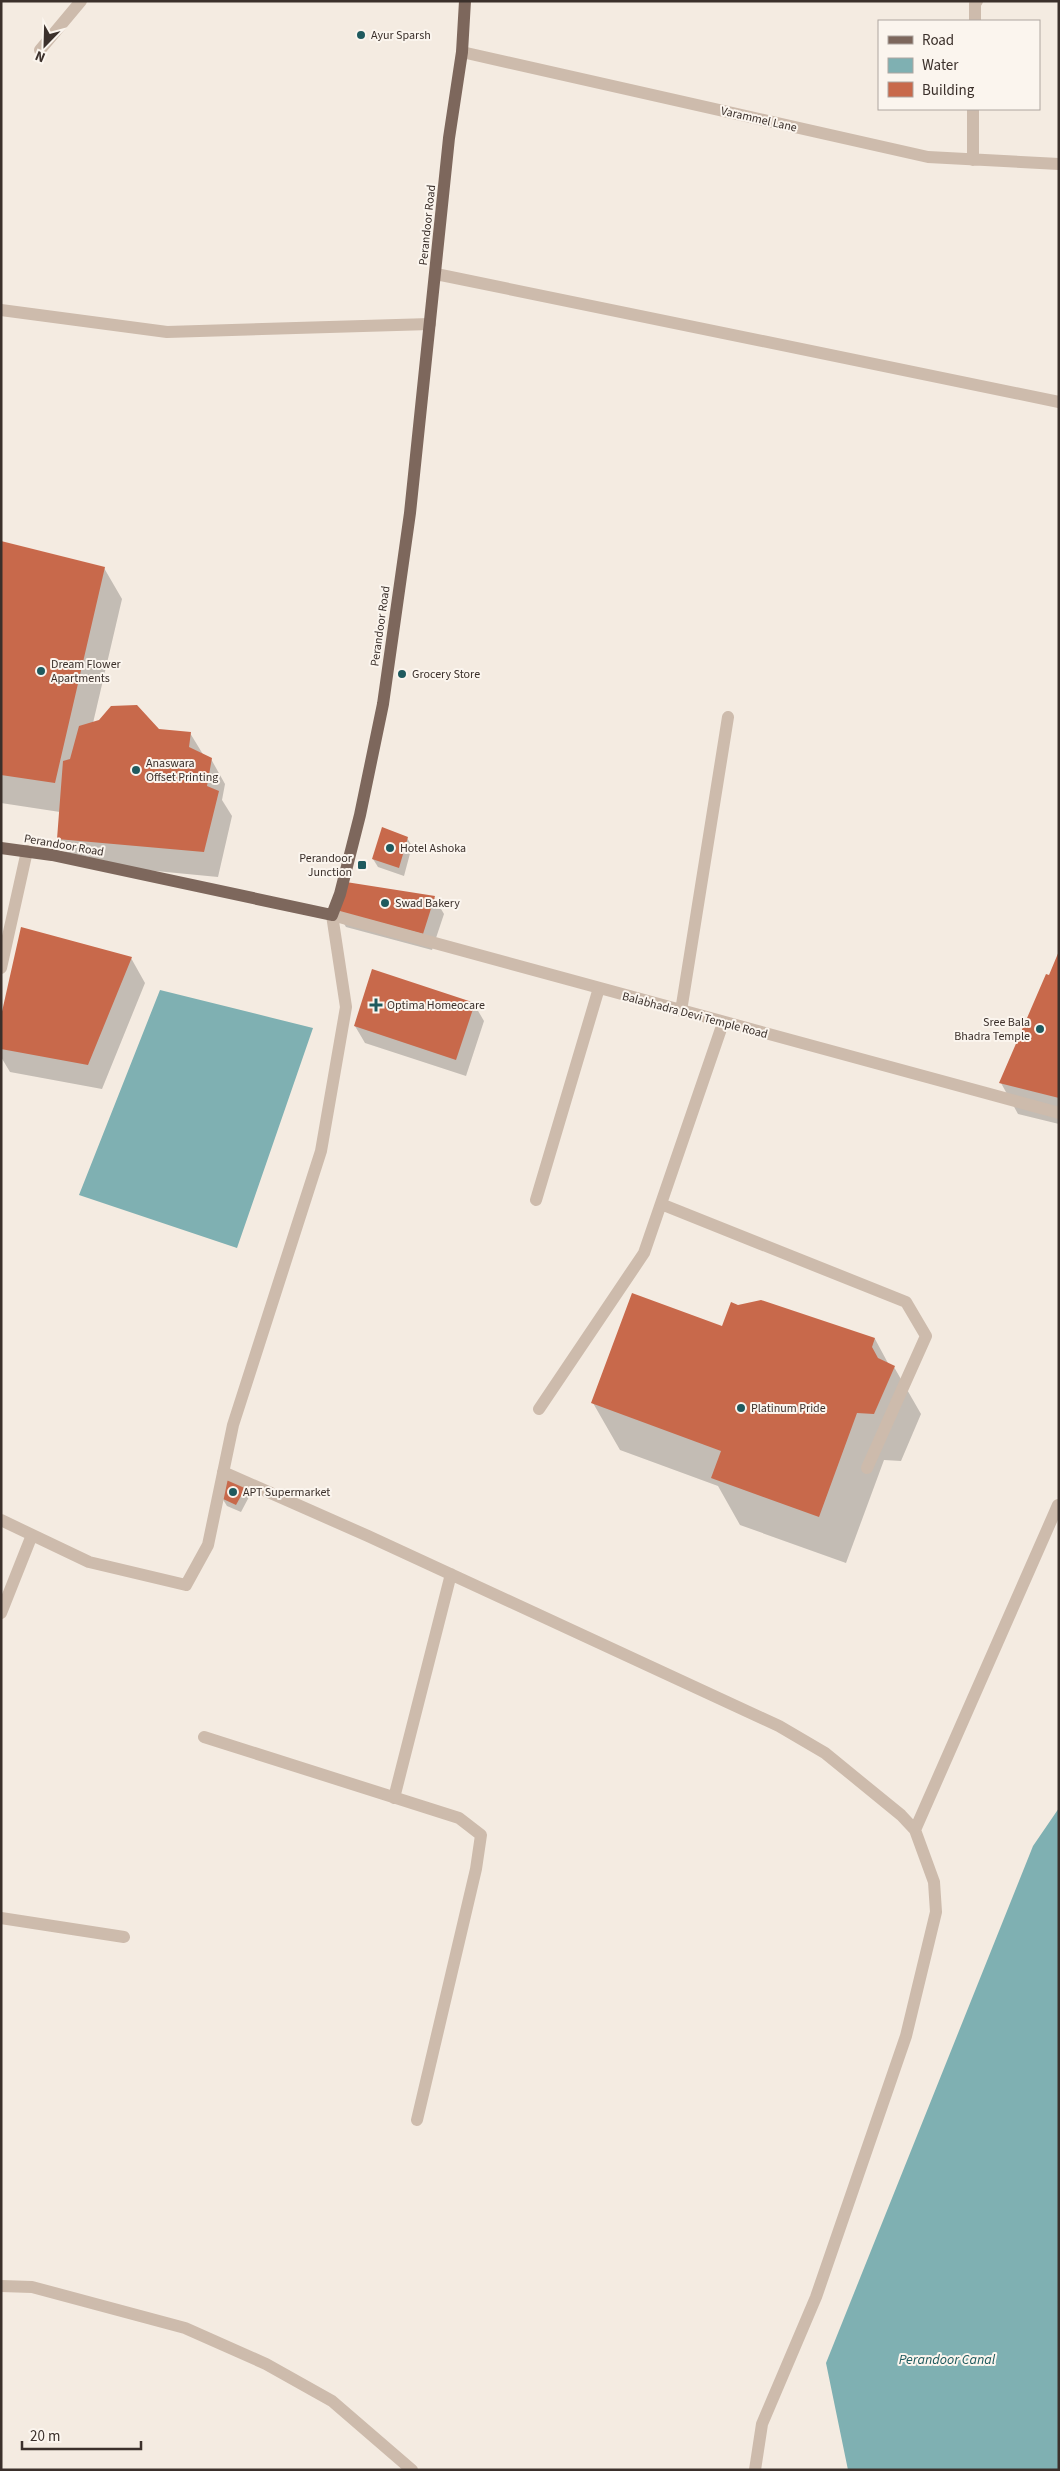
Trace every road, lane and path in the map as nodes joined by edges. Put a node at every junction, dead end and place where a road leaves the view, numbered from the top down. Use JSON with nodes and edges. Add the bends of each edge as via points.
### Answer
{"nodes":[{"id":1,"x":81,"y":1,"type":"edge"},
{"id":2,"x":465,"y":1,"type":"edge"},
{"id":3,"x":977,"y":1,"type":"edge"},
{"id":4,"x":975,"y":20,"type":"edge"},
{"id":5,"x":40,"y":50,"type":"dead end"},
{"id":6,"x":462,"y":52,"type":"junction"},
{"id":7,"x":973,"y":110,"type":"edge"},
{"id":8,"x":973,"y":160,"type":"junction"},
{"id":9,"x":1059,"y":164,"type":"edge"},
{"id":10,"x":436,"y":274,"type":"junction"},
{"id":11,"x":1,"y":310,"type":"edge"},
{"id":12,"x":430,"y":324,"type":"junction"},
{"id":13,"x":1059,"y":402,"type":"edge"},
{"id":14,"x":728,"y":717,"type":"dead end"},
{"id":15,"x":1,"y":848,"type":"edge"},
{"id":16,"x":27,"y":851,"type":"junction"},
{"id":17,"x":332,"y":914,"type":"junction"},
{"id":18,"x":1,"y":968,"type":"edge"},
{"id":19,"x":599,"y":988,"type":"junction"},
{"id":20,"x":681,"y":1011,"type":"junction"},
{"id":21,"x":723,"y":1023,"type":"junction"},
{"id":22,"x":1059,"y":1113,"type":"edge"},
{"id":23,"x":536,"y":1200,"type":"dead end"},
{"id":24,"x":661,"y":1204,"type":"junction"},
{"id":25,"x":540,"y":1409,"type":"dead end"},
{"id":26,"x":867,"y":1468,"type":"dead end"},
{"id":27,"x":223,"y":1472,"type":"junction"},
{"id":28,"x":1058,"y":1505,"type":"edge"},
{"id":29,"x":1,"y":1520,"type":"edge"},
{"id":30,"x":32,"y":1535,"type":"junction"},
{"id":31,"x":451,"y":1574,"type":"junction"},
{"id":32,"x":1,"y":1613,"type":"edge"},
{"id":33,"x":204,"y":1737,"type":"dead end"},
{"id":34,"x":394,"y":1798,"type":"junction"},
{"id":35,"x":915,"y":1830,"type":"junction"},
{"id":36,"x":1,"y":1918,"type":"edge"},
{"id":37,"x":124,"y":1937,"type":"dead end"},
{"id":38,"x":417,"y":2120,"type":"dead end"},
{"id":39,"x":1,"y":2286,"type":"edge"},
{"id":40,"x":412,"y":2470,"type":"edge"},
{"id":41,"x":755,"y":2470,"type":"edge"}],
"edges":[{"from":1,"to":5,"type":"street"},
{"from":2,"to":6,"type":"main road","name":"Perandoor Road"},
{"from":3,"to":4,"type":"street"},
{"from":6,"to":8,"type":"street","name":"Varammel Lane","via":[[928,157]]},
{"from":6,"to":10,"type":"main road","name":"Perandoor Road","via":[[449,138]]},
{"from":7,"to":8,"type":"street"},
{"from":8,"to":9,"type":"street","name":"Varammel Lane"},
{"from":10,"to":12,"type":"main road","name":"Perandoor Road"},
{"from":10,"to":13,"type":"street"},
{"from":11,"to":12,"type":"street","via":[[167,332]]},
{"from":12,"to":17,"type":"main road","name":"Perandoor Road","via":[[410,513],[383,704],[360,815]]},
{"from":14,"to":20,"type":"street"},
{"from":15,"to":16,"type":"main road","name":"Perandoor Road"},
{"from":16,"to":17,"type":"main road","name":"Perandoor Road"},
{"from":16,"to":18,"type":"street"},
{"from":17,"to":19,"type":"street","name":"Balabhadra Devi Temple Road"},
{"from":17,"to":27,"type":"street","via":[[346,1007],[321,1151],[233,1425]]},
{"from":19,"to":20,"type":"street","name":"Balabhadra Devi Temple Road"},
{"from":19,"to":23,"type":"street"},
{"from":20,"to":21,"type":"street","name":"Balabhadra Devi Temple Road"},
{"from":21,"to":22,"type":"street","name":"Balabhadra Devi Temple Road"},
{"from":21,"to":24,"type":"street"},
{"from":24,"to":25,"type":"street","via":[[644,1253]]},
{"from":24,"to":26,"type":"street","via":[[906,1302],[926,1336]]},
{"from":27,"to":30,"type":"street","via":[[208,1545],[186,1585],[89,1562]]},
{"from":27,"to":31,"type":"street"},
{"from":28,"to":35,"type":"street"},
{"from":29,"to":30,"type":"street"},
{"from":30,"to":32,"type":"street"},
{"from":31,"to":34,"type":"street"},
{"from":31,"to":35,"type":"street","via":[[779,1726],[825,1753]]},
{"from":33,"to":34,"type":"street"},
{"from":34,"to":38,"type":"street","via":[[459,1818],[480,1835],[476,1869]]},
{"from":35,"to":41,"type":"street","via":[[934,1882],[936,1912],[927,1954],[906,2036],[816,2297],[762,2424]]},
{"from":36,"to":37,"type":"street"},
{"from":39,"to":40,"type":"street","via":[[32,2287],[194,2332],[266,2364],[332,2401]]}]}
